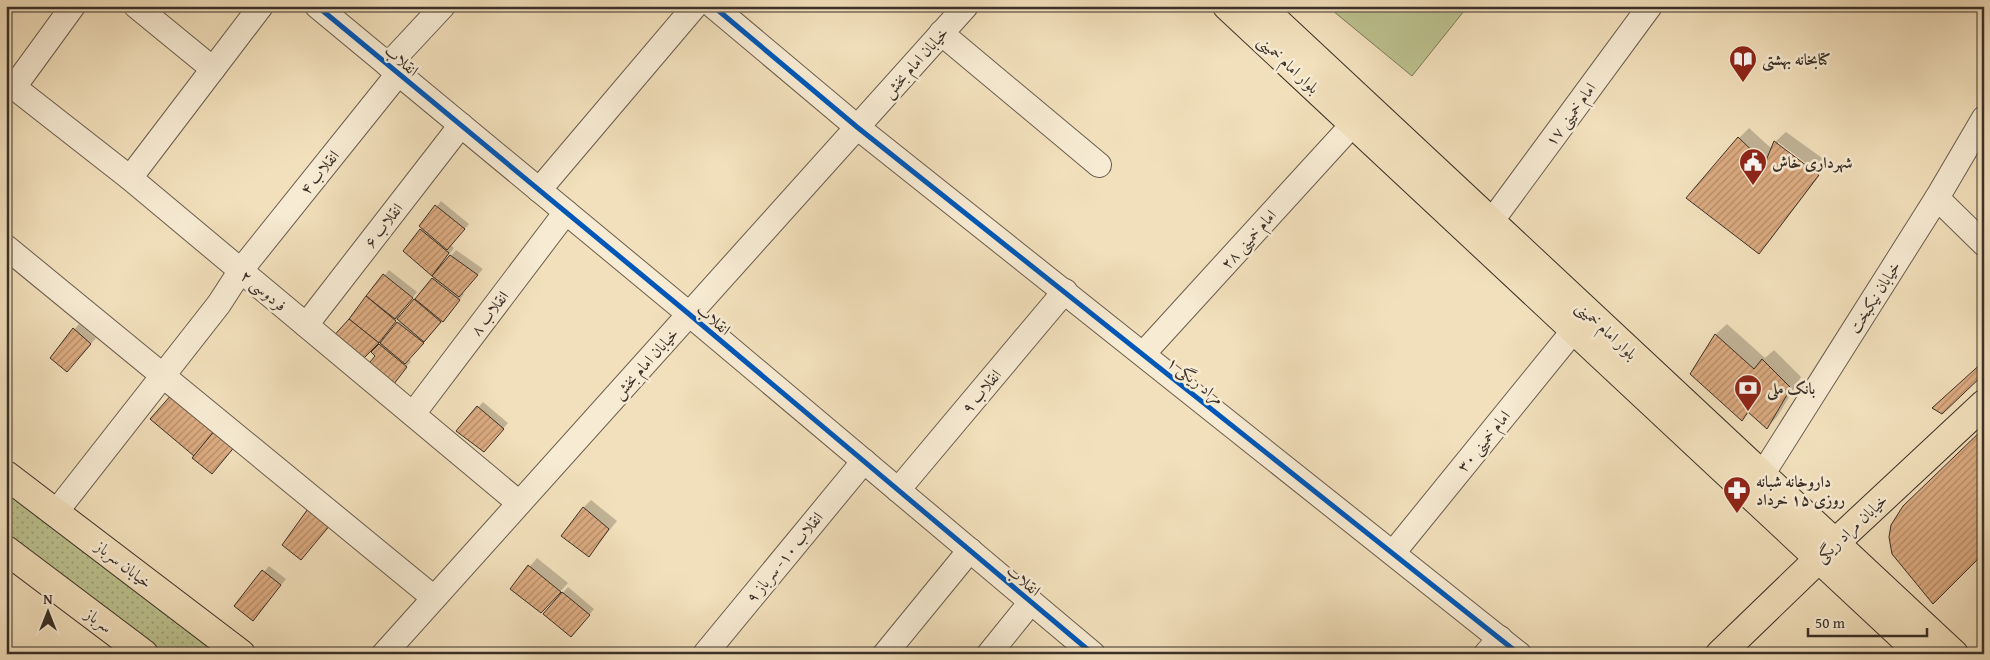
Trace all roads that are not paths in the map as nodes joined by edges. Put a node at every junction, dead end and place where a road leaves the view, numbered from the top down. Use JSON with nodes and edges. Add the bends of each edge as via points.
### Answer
{"nodes":[{"id":1,"x":74,"y":6,"type":"edge"},
{"id":2,"x":136,"y":6,"type":"edge"},
{"id":3,"x":261,"y":6,"type":"edge"},
{"id":4,"x":317,"y":6,"type":"edge"},
{"id":5,"x":443,"y":6,"type":"edge"},
{"id":6,"x":695,"y":6,"type":"edge"},
{"id":7,"x":713,"y":6,"type":"edge"},
{"id":8,"x":966,"y":6,"type":"edge"},
{"id":9,"x":1227,"y":6,"type":"edge"},
{"id":10,"x":1260,"y":6,"type":"edge"},
{"id":11,"x":1650,"y":6,"type":"edge"},
{"id":12,"x":941,"y":34,"type":"junction"},
{"id":13,"x":213,"y":69,"type":"junction"},
{"id":14,"x":393,"y":69,"type":"junction"},
{"id":15,"x":10,"y":84,"type":"edge"},
{"id":16,"x":1984,"y":118,"type":"edge"},
{"id":17,"x":1353,"y":124,"type":"junction"},
{"id":18,"x":461,"y":125,"type":"junction"},
{"id":19,"x":857,"y":127,"type":"junction"},
{"id":20,"x":1099,"y":165,"type":"dead end"},
{"id":21,"x":130,"y":178,"type":"junction"},
{"id":22,"x":539,"y":190,"type":"junction"},
{"id":23,"x":1937,"y":198,"type":"junction"},
{"id":24,"x":566,"y":212,"type":"junction"},
{"id":25,"x":1491,"y":222,"type":"junction"},
{"id":26,"x":1984,"y":244,"type":"edge"},
{"id":27,"x":6,"y":247,"type":"edge"},
{"id":28,"x":240,"y":270,"type":"junction"},
{"id":29,"x":1064,"y":291,"type":"junction"},
{"id":30,"x":689,"y":314,"type":"junction"},
{"id":31,"x":306,"y":325,"type":"junction"},
{"id":32,"x":1574,"y":330,"type":"junction"},
{"id":33,"x":1143,"y":354,"type":"junction"},
{"id":34,"x":163,"y":376,"type":"junction"},
{"id":35,"x":1984,"y":404,"type":"edge"},
{"id":36,"x":413,"y":414,"type":"junction"},
{"id":37,"x":864,"y":461,"type":"junction"},
{"id":38,"x":6,"y":475,"type":"edge"},
{"id":39,"x":1762,"y":475,"type":"junction"},
{"id":40,"x":898,"y":490,"type":"junction"},
{"id":41,"x":519,"y":503,"type":"junction"},
{"id":42,"x":56,"y":512,"type":"junction"},
{"id":43,"x":6,"y":550,"type":"edge"},
{"id":44,"x":970,"y":550,"type":"junction"},
{"id":45,"x":1827,"y":551,"type":"junction"},
{"id":46,"x":1393,"y":552,"type":"junction"},
{"id":47,"x":434,"y":598,"type":"junction"},
{"id":48,"x":1031,"y":602,"type":"junction"},
{"id":49,"x":1493,"y":646,"type":"edge"},
{"id":50,"x":144,"y":654,"type":"edge"},
{"id":51,"x":241,"y":654,"type":"edge"},
{"id":52,"x":384,"y":654,"type":"edge"},
{"id":53,"x":705,"y":654,"type":"edge"},
{"id":54,"x":885,"y":654,"type":"edge"},
{"id":55,"x":989,"y":654,"type":"edge"},
{"id":56,"x":1092,"y":654,"type":"edge"},
{"id":57,"x":1519,"y":654,"type":"edge"},
{"id":58,"x":1720,"y":654,"type":"edge"},
{"id":59,"x":1921,"y":654,"type":"edge"},
{"id":60,"x":1954,"y":654,"type":"edge"}],
"edges":[{"from":1,"to":15,"type":"street"},
{"from":2,"to":13,"type":"street"},
{"from":3,"to":13,"type":"street"},
{"from":4,"to":14,"type":"street","name":"انقلاب"},
{"from":5,"to":14,"type":"street","name":"انقلاب ۴"},
{"from":6,"to":22,"type":"street"},
{"from":7,"to":19,"type":"street","name":"مراد ریگی ۱"},
{"from":8,"to":12,"type":"street","name":"خیابان امام بخش"},
{"from":9,"to":17,"type":"main road","name":"بلوار امام خمینی"},
{"from":10,"to":25,"type":"main road","name":"بلوار امام خمینی"},
{"from":11,"to":25,"type":"street","name":"امام خمینی ۱۷"},
{"from":12,"to":19,"type":"street","name":"خیابان امام بخش"},
{"from":12,"to":20,"type":"street"},
{"from":13,"to":21,"type":"street"},
{"from":14,"to":18,"type":"street","name":"انقلاب"},
{"from":14,"to":28,"type":"street","name":"انقلاب ۴"},
{"from":15,"to":21,"type":"street","name":"فردوسی ۲"},
{"from":16,"to":23,"type":"street","name":"خیابان نیکبخت"},
{"from":17,"to":32,"type":"main road","name":"بلوار امام خمینی"},
{"from":17,"to":33,"type":"street","name":"امام خمینی ۲۸"},
{"from":18,"to":22,"type":"street","name":"انقلاب"},
{"from":18,"to":31,"type":"street","name":"انقلاب ۶"},
{"from":19,"to":29,"type":"street","name":"مراد ریگی ۱"},
{"from":19,"to":30,"type":"street","name":"خیابان امام بخش"},
{"from":21,"to":28,"type":"street","name":"فردوسی ۲"},
{"from":22,"to":24,"type":"street","name":"انقلاب"},
{"from":23,"to":26,"type":"street"},
{"from":23,"to":39,"type":"street","name":"خیابان نیکبخت"},
{"from":24,"to":30,"type":"street","name":"انقلاب"},
{"from":24,"to":36,"type":"street","name":"انقلاب ۸"},
{"from":25,"to":39,"type":"main road","name":"بلوار امام خمینی"},
{"from":27,"to":34,"type":"street"},
{"from":28,"to":31,"type":"street","name":"فردوسی ۲"},
{"from":28,"to":34,"type":"street","name":"انقلاب ۴","via":[[219,304]]},
{"from":29,"to":33,"type":"street","name":"مراد ریگی ۱"},
{"from":29,"to":40,"type":"street","name":"انقلاب ۹"},
{"from":30,"to":37,"type":"street","name":"انقلاب"},
{"from":30,"to":41,"type":"street","name":"خیابان امام بخش"},
{"from":31,"to":36,"type":"street","name":"فردوسی ۲"},
{"from":32,"to":45,"type":"main road","name":"بلوار امام خمینی"},
{"from":32,"to":46,"type":"street","name":"امام خمینی ۳۰"},
{"from":33,"to":46,"type":"street","name":"مراد ریگی ۱"},
{"from":34,"to":42,"type":"street","name":"انقلاب ۴"},
{"from":34,"to":47,"type":"street"},
{"from":35,"to":45,"type":"main road","name":"خیابان مراد ریگی"},
{"from":36,"to":41,"type":"street","name":"فردوسی ۲"},
{"from":37,"to":40,"type":"street","name":"انقلاب"},
{"from":37,"to":53,"type":"street","name":"انقلاب ۱۰- سرباز ۹"},
{"from":38,"to":42,"type":"main road","name":"خیابان سرباز"},
{"from":39,"to":45,"type":"main road","name":"بلوار امام خمینی"},
{"from":40,"to":44,"type":"street","name":"انقلاب"},
{"from":41,"to":47,"type":"street","name":"خیابان امام بخش"},
{"from":42,"to":51,"type":"main road","name":"خیابان سرباز"},
{"from":43,"to":50,"type":"main road","name":"سرباز"},
{"from":44,"to":48,"type":"street","name":"انقلاب"},
{"from":44,"to":54,"type":"street"},
{"from":45,"to":58,"type":"main road","name":"خیابان مراد ریگی"},
{"from":45,"to":59,"type":"main road","name":"بلوار امام خمینی"},
{"from":45,"to":60,"type":"main road","name":"بلوار امام خمینی"},
{"from":46,"to":49,"type":"street","name":"مراد ریگی ۱"},
{"from":47,"to":52,"type":"street","name":"خیابان امام بخش"},
{"from":48,"to":55,"type":"street"},
{"from":48,"to":56,"type":"street","name":"انقلاب"},
{"from":49,"to":57,"type":"street","name":"مراد ریگی ۱"}]}
